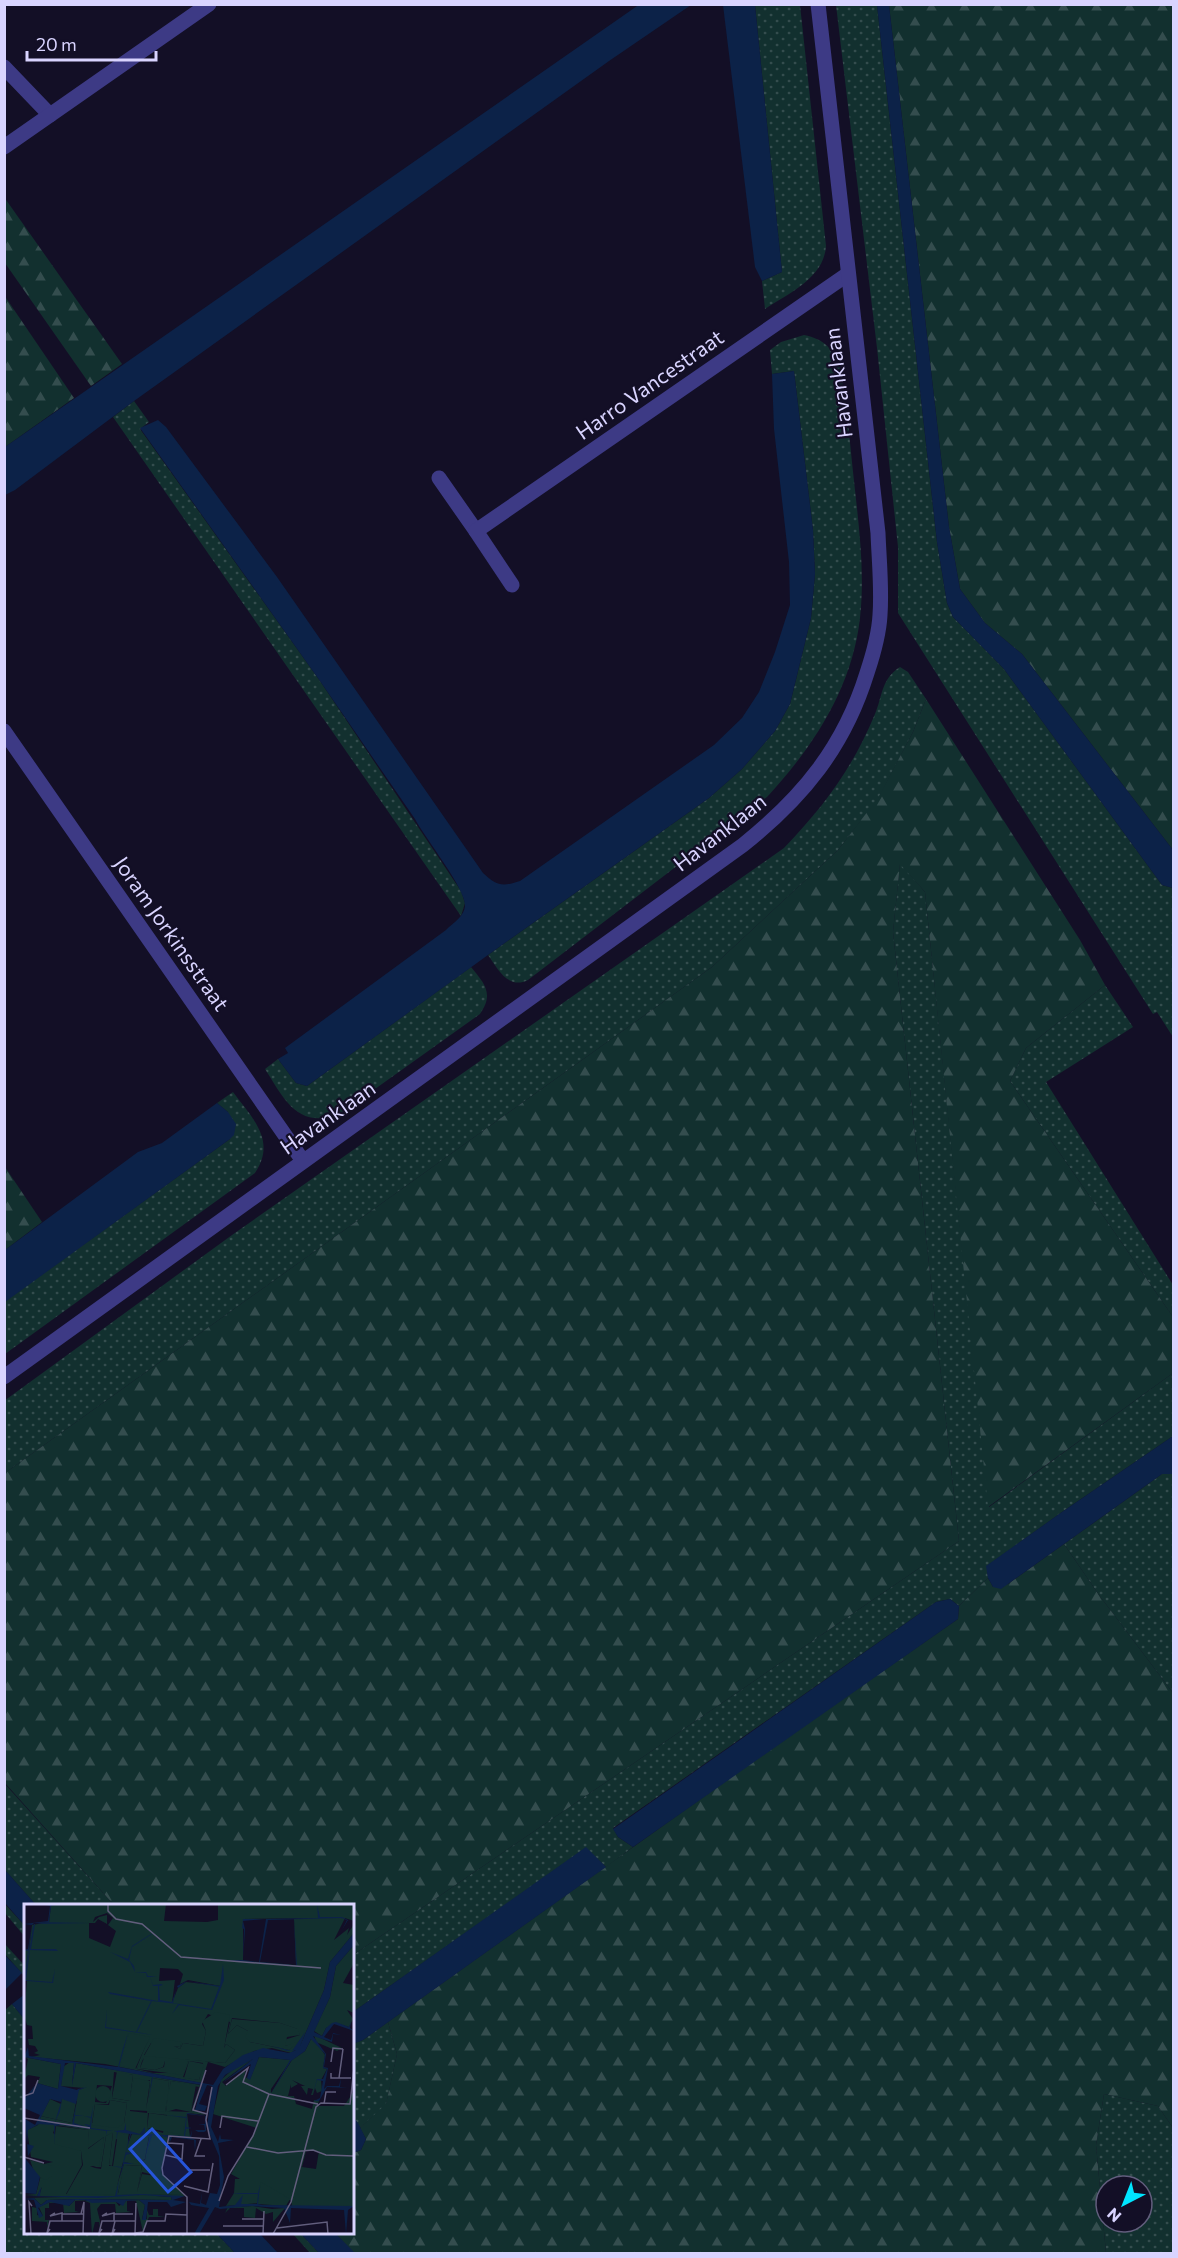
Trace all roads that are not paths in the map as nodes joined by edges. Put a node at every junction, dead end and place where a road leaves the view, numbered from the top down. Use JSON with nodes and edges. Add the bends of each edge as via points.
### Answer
{"nodes":[{"id":1,"x":208,"y":4,"type":"edge"},
{"id":2,"x":818,"y":4,"type":"edge"},
{"id":3,"x":4,"y":67,"type":"edge"},
{"id":4,"x":50,"y":115,"type":"junction"},
{"id":5,"x":4,"y":147,"type":"edge"},
{"id":6,"x":848,"y":274,"type":"junction"},
{"id":7,"x":439,"y":478,"type":"dead end"},
{"id":8,"x":476,"y":531,"type":"junction"},
{"id":9,"x":512,"y":585,"type":"dead end"},
{"id":10,"x":4,"y":731,"type":"edge"},
{"id":11,"x":303,"y":1161,"type":"junction"},
{"id":12,"x":4,"y":1377,"type":"edge"}],
"edges":[{"from":1,"to":4,"type":"street"},
{"from":2,"to":6,"type":"street","name":"Havanklaan"},
{"from":3,"to":4,"type":"street"},
{"from":4,"to":5,"type":"street"},
{"from":6,"to":8,"type":"street","name":"Harro Vancestraat"},
{"from":6,"to":11,"type":"street","name":"Havanklaan","via":[[878,533],[880,618],[859,700],[843,734],[800,794],[743,845]]},
{"from":7,"to":8,"type":"street"},
{"from":8,"to":9,"type":"street"},
{"from":10,"to":11,"type":"street","name":"Joram Jorkinsstraat"},
{"from":11,"to":12,"type":"street","name":"Havanklaan"}]}
